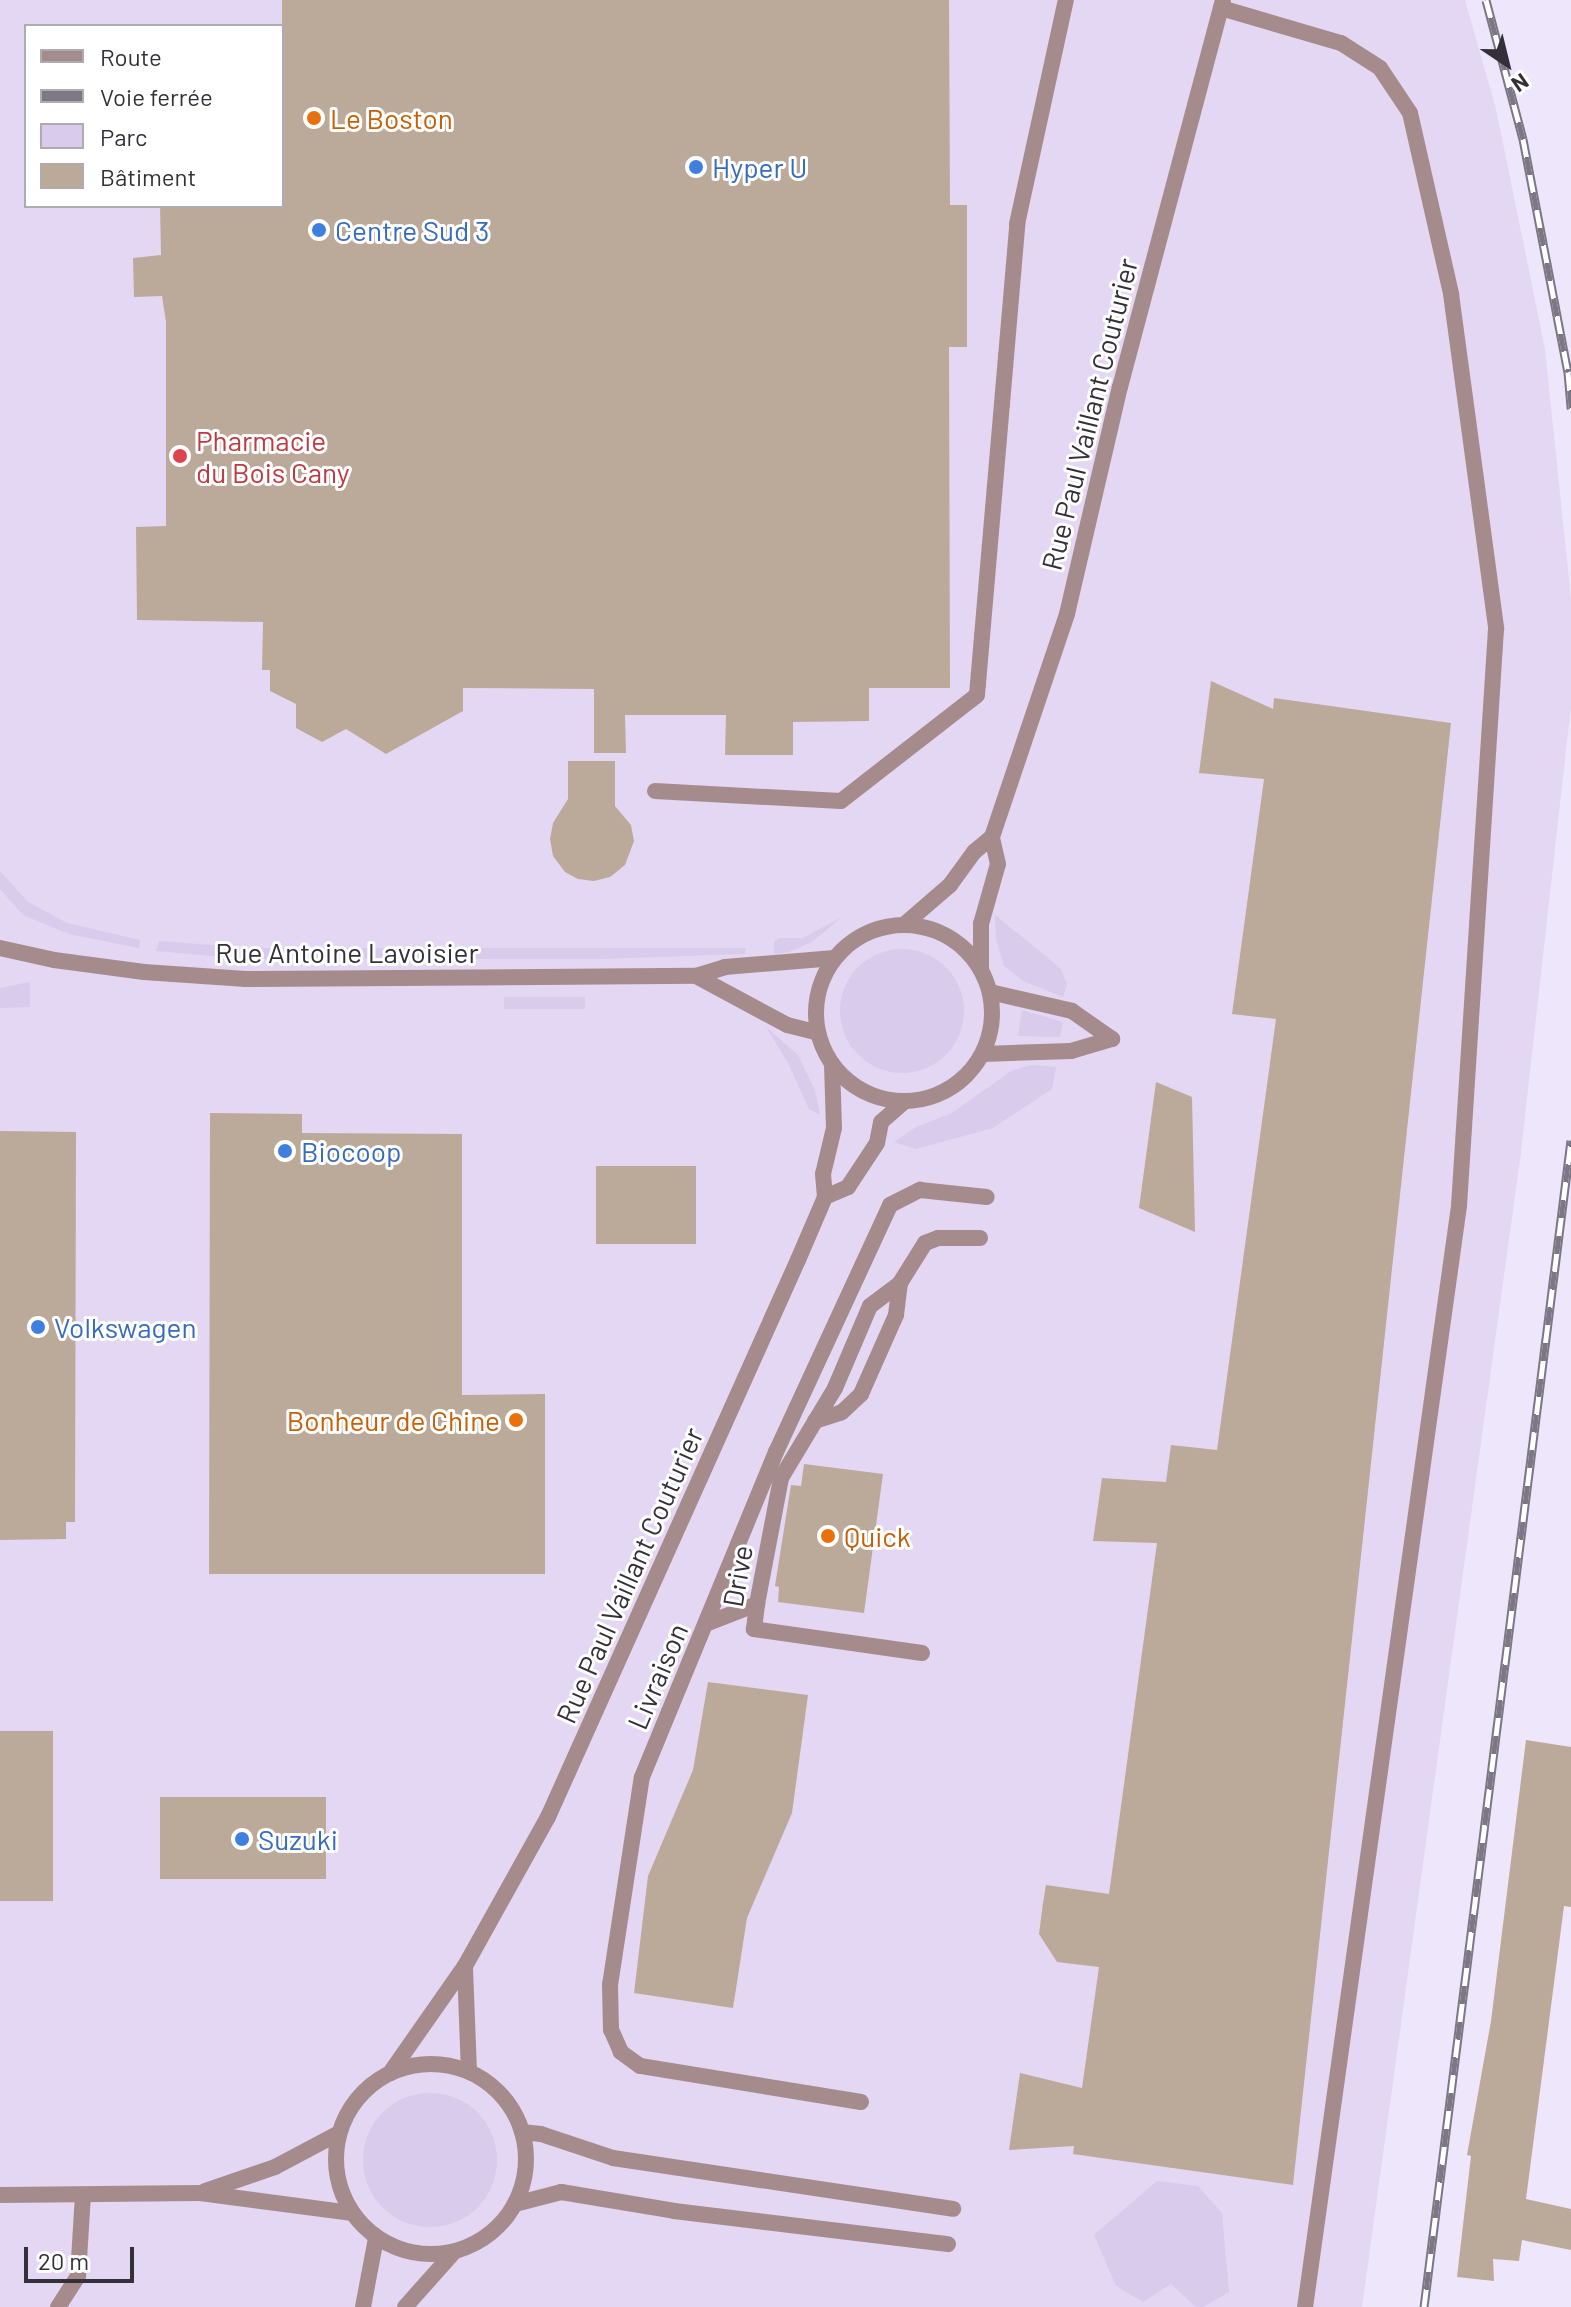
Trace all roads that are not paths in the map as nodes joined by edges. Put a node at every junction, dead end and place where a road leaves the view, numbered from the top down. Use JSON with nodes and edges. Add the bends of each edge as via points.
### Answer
{"nodes":[{"id":1,"x":1066,"y":0,"type":"edge"},
{"id":2,"x":1222,"y":4,"type":"edge"},
{"id":3,"x":655,"y":791,"type":"dead end"},
{"id":4,"x":992,"y":837,"type":"junction"},
{"id":5,"x":906,"y":923,"type":"junction"},
{"id":6,"x":0,"y":948,"type":"edge"},
{"id":7,"x":835,"y":958,"type":"junction"},
{"id":8,"x":981,"y":968,"type":"junction"},
{"id":9,"x":696,"y":976,"type":"junction"},
{"id":10,"x":990,"y":992,"type":"junction"},
{"id":11,"x":818,"y":1033,"type":"junction"},
{"id":12,"x":983,"y":1054,"type":"junction"},
{"id":13,"x":832,"y":1064,"type":"junction"},
{"id":14,"x":904,"y":1102,"type":"junction"},
{"id":15,"x":825,"y":1197,"type":"junction"},
{"id":16,"x":987,"y":1197,"type":"dead end"},
{"id":17,"x":980,"y":1238,"type":"dead end"},
{"id":18,"x":900,"y":1283,"type":"junction"},
{"id":19,"x":815,"y":1421,"type":"junction"},
{"id":20,"x":757,"y":1604,"type":"junction"},
{"id":21,"x":708,"y":1623,"type":"junction"},
{"id":22,"x":922,"y":1653,"type":"dead end"},
{"id":23,"x":465,"y":1966,"type":"junction"},
{"id":24,"x":469,"y":2071,"type":"junction"},
{"id":25,"x":390,"y":2073,"type":"junction"},
{"id":26,"x":861,"y":2102,"type":"dead end"},
{"id":27,"x":522,"y":2132,"type":"junction"},
{"id":28,"x":339,"y":2133,"type":"junction"},
{"id":29,"x":200,"y":2193,"type":"junction"},
{"id":30,"x":0,"y":2195,"type":"edge"},
{"id":31,"x":83,"y":2195,"type":"junction"},
{"id":32,"x":515,"y":2204,"type":"junction"},
{"id":33,"x":953,"y":2209,"type":"dead end"},
{"id":34,"x":351,"y":2213,"type":"junction"},
{"id":35,"x":376,"y":2238,"type":"junction"},
{"id":36,"x":948,"y":2244,"type":"dead end"},
{"id":37,"x":454,"y":2252,"type":"junction"},
{"id":38,"x":58,"y":2307,"type":"edge"},
{"id":39,"x":363,"y":2307,"type":"edge"},
{"id":40,"x":405,"y":2307,"type":"edge"},
{"id":41,"x":1305,"y":2307,"type":"edge"}],
"edges":[{"from":1,"to":3,"type":"street","via":[[1017,224],[977,695],[841,801]]},
{"from":2,"to":4,"type":"street","name":"Rue Paul Vaillant Couturier","via":[[1120,387],[1067,614]]},
{"from":2,"to":41,"type":"street","via":[[1341,43],[1380,68],[1410,113],[1451,294],[1496,629],[1459,1206]]},
{"from":4,"to":5,"type":"street","name":"Rue Paul Vaillant Couturier","via":[[950,885]]},
{"from":4,"to":8,"type":"street","name":"Rue Paul Vaillant Couturier","via":[[998,864],[981,924]]},
{"from":5,"to":7,"type":"street","via":[[858,938]]},
{"from":5,"to":8,"type":"street","via":[[949,936]]},
{"from":6,"to":9,"type":"street","name":"Rue Antoine Lavoisier","via":[[54,960],[221,978]]},
{"from":7,"to":9,"type":"street","name":"Rue Antoine Lavoisier","via":[[725,967]]},
{"from":7,"to":11,"type":"street","via":[[819,993]]},
{"from":8,"to":10,"type":"street"},
{"from":9,"to":11,"type":"street","name":"Rue Antoine Lavoisier","via":[[787,1025]]},
{"from":10,"to":12,"type":"street","via":[[990,1034]]},
{"from":10,"to":12,"type":"street","via":[[1072,1011],[1112,1039],[1071,1051]]},
{"from":11,"to":13,"type":"street"},
{"from":12,"to":14,"type":"street","via":[[950,1088]]},
{"from":13,"to":14,"type":"street","via":[[861,1090]]},
{"from":13,"to":15,"type":"street","name":"Rue Paul Vaillant Couturier","via":[[834,1128],[823,1174]]},
{"from":14,"to":15,"type":"street","via":[[881,1122],[877,1143],[848,1187]]},
{"from":15,"to":23,"type":"street","name":"Rue Paul Vaillant Couturier","via":[[548,1817]]},
{"from":16,"to":21,"type":"street","name":"Livraison","via":[[920,1190],[890,1205],[776,1452]]},
{"from":17,"to":18,"type":"street","name":"Drive","via":[[925,1243]]},
{"from":18,"to":19,"type":"street","name":"Drive","via":[[870,1306]]},
{"from":18,"to":19,"type":"street","name":"Drive","via":[[896,1315],[861,1394],[842,1412]]},
{"from":19,"to":20,"type":"street","name":"Drive","via":[[781,1478]]},
{"from":20,"to":21,"type":"street"},
{"from":20,"to":22,"type":"street","name":"Drive","via":[[754,1629]]},
{"from":21,"to":26,"type":"street","name":"Livraison","via":[[642,1777],[610,1985],[611,2030],[621,2052],[640,2066]]},
{"from":23,"to":24,"type":"street","name":"Rue Paul Vaillant Couturier"},
{"from":23,"to":25,"type":"street","name":"Rue Paul Vaillant Couturier"},
{"from":24,"to":25,"type":"street","via":[[429,2064]]},
{"from":24,"to":27,"type":"street","via":[[502,2096]]},
{"from":25,"to":28,"type":"street","via":[[367,2087]]},
{"from":27,"to":32,"type":"street","via":[[526,2168]]},
{"from":27,"to":33,"type":"street","via":[[613,2158]]},
{"from":28,"to":29,"type":"street","via":[[275,2167]]},
{"from":28,"to":34,"type":"street","via":[[336,2175]]},
{"from":29,"to":31,"type":"street"},
{"from":29,"to":34,"type":"street"},
{"from":30,"to":31,"type":"street"},
{"from":31,"to":38,"type":"street","via":[[78,2276]]},
{"from":32,"to":36,"type":"street","via":[[561,2192]]},
{"from":32,"to":37,"type":"street","via":[[489,2234]]},
{"from":34,"to":35,"type":"street"},
{"from":35,"to":37,"type":"street","via":[[427,2255]]},
{"from":35,"to":39,"type":"street"},
{"from":37,"to":40,"type":"street"}]}
